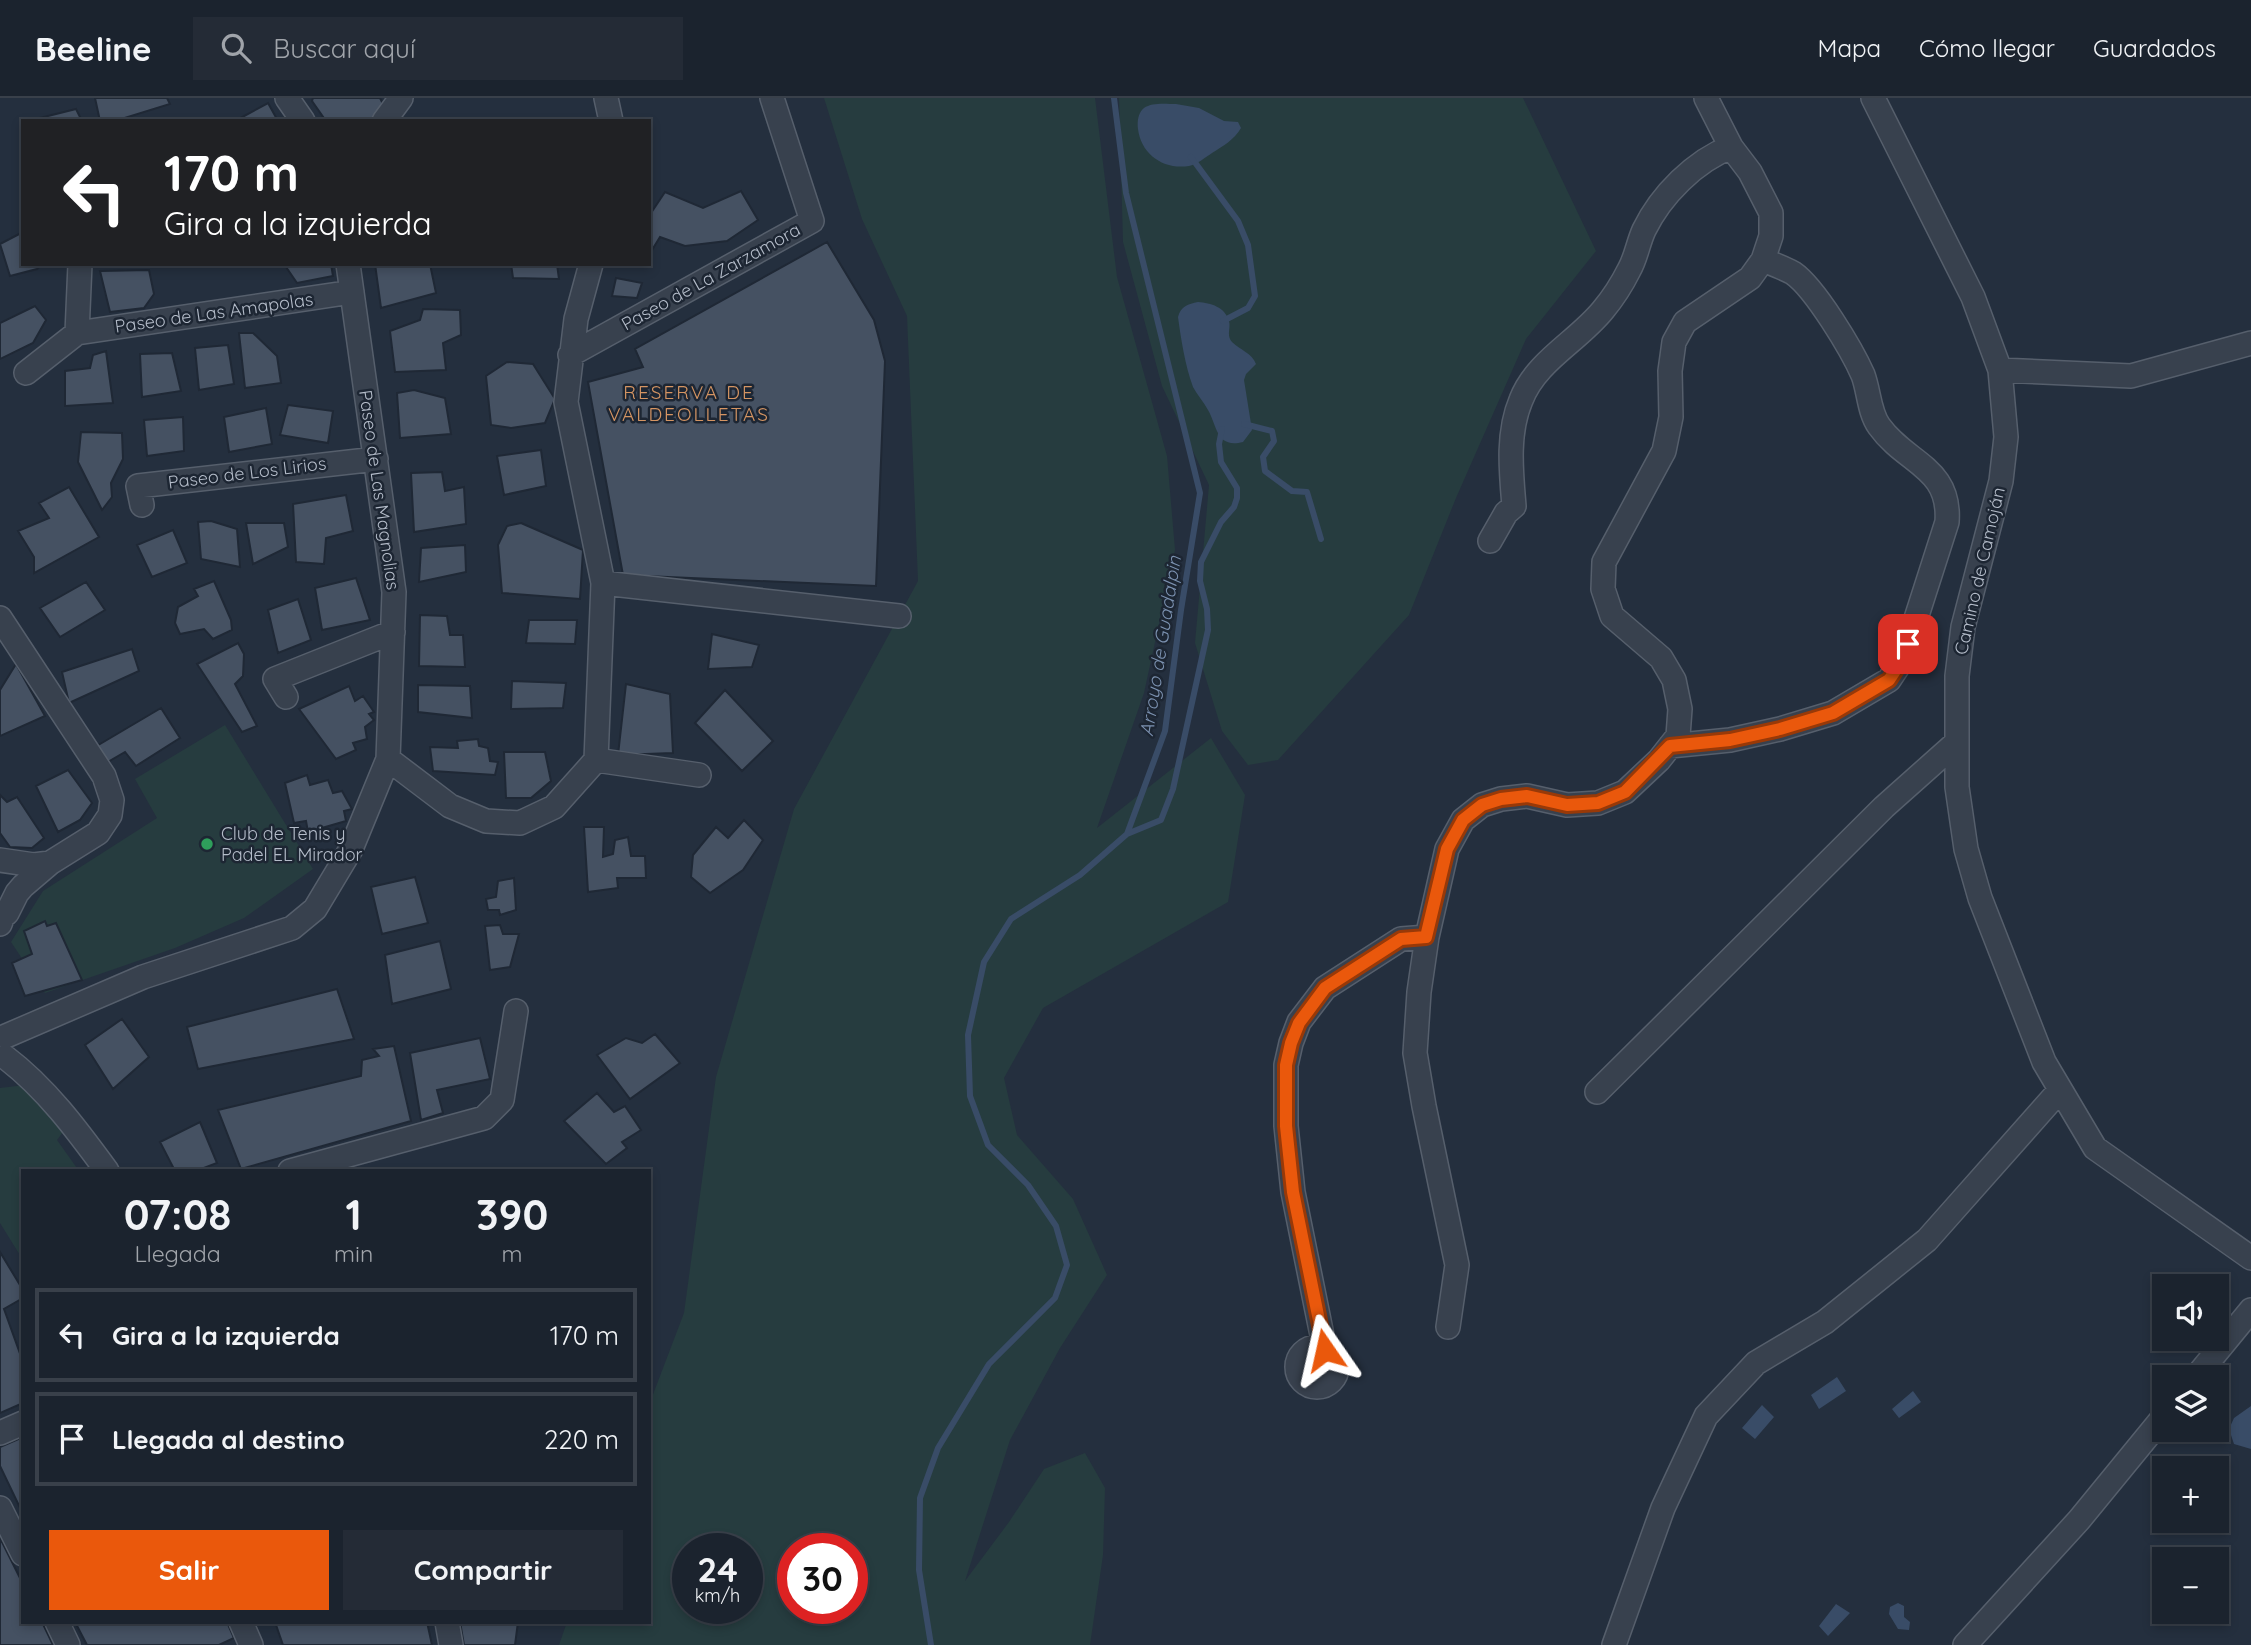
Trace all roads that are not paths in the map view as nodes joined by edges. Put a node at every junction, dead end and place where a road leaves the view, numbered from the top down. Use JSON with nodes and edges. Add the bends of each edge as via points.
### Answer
{"nodes":[{"id":1,"x":287,"y":98,"type":"edge"},
{"id":2,"x":401,"y":98,"type":"edge"},
{"id":3,"x":606,"y":98,"type":"edge"},
{"id":4,"x":772,"y":98,"type":"edge"},
{"id":5,"x":1706,"y":98,"type":"edge"},
{"id":6,"x":1873,"y":98,"type":"edge"},
{"id":7,"x":302,"y":119,"type":"edge"},
{"id":8,"x":385,"y":119,"type":"edge"},
{"id":9,"x":611,"y":119,"type":"edge"},
{"id":10,"x":1731,"y":146,"type":"junction"},
{"id":11,"x":1763,"y":260,"type":"junction"},
{"id":12,"x":80,"y":266,"type":"edge"},
{"id":13,"x":348,"y":266,"type":"edge"},
{"id":14,"x":590,"y":266,"type":"edge"},
{"id":15,"x":352,"y":292,"type":"junction"},
{"id":16,"x":77,"y":333,"type":"junction"},
{"id":17,"x":2251,"y":343,"type":"edge"},
{"id":18,"x":570,"y":355,"type":"junction"},
{"id":19,"x":2000,"y":369,"type":"junction"},
{"id":20,"x":26,"y":373,"type":"dead end"},
{"id":21,"x":376,"y":458,"type":"junction"},
{"id":22,"x":142,"y":505,"type":"dead end"},
{"id":23,"x":1490,"y":541,"type":"dead end"},
{"id":24,"x":603,"y":583,"type":"junction"},
{"id":25,"x":899,"y":616,"type":"dead end"},
{"id":26,"x":0,"y":618,"type":"edge"},
{"id":27,"x":393,"y":632,"type":"junction"},
{"id":28,"x":286,"y":697,"type":"dead end"},
{"id":29,"x":1957,"y":742,"type":"junction"},
{"id":30,"x":1670,"y":746,"type":"junction"},
{"id":31,"x":388,"y":759,"type":"junction"},
{"id":32,"x":597,"y":760,"type":"junction"},
{"id":33,"x":699,"y":775,"type":"dead end"},
{"id":34,"x":1,"y":861,"type":"edge"},
{"id":35,"x":50,"y":863,"type":"junction"},
{"id":36,"x":1,"y":915,"type":"edge"},
{"id":37,"x":1426,"y":937,"type":"junction"},
{"id":38,"x":516,"y":1011,"type":"dead end"},
{"id":39,"x":3,"y":1045,"type":"edge"},
{"id":40,"x":2060,"y":1090,"type":"junction"},
{"id":41,"x":1597,"y":1092,"type":"dead end"},
{"id":42,"x":106,"y":1169,"type":"edge"},
{"id":43,"x":297,"y":1169,"type":"edge"},
{"id":44,"x":2251,"y":1258,"type":"edge"},
{"id":45,"x":2251,"y":1310,"type":"edge"},
{"id":46,"x":1448,"y":1327,"type":"dead end"},
{"id":47,"x":1325,"y":1350,"type":"dead end"},
{"id":48,"x":2206,"y":1365,"type":"edge"},
{"id":49,"x":21,"y":1424,"type":"edge"},
{"id":50,"x":2152,"y":1431,"type":"edge"},
{"id":51,"x":0,"y":1433,"type":"edge"},
{"id":52,"x":0,"y":1508,"type":"edge"},
{"id":53,"x":21,"y":1550,"type":"edge"},
{"id":54,"x":58,"y":1624,"type":"edge"},
{"id":55,"x":242,"y":1624,"type":"edge"},
{"id":56,"x":447,"y":1624,"type":"edge"},
{"id":57,"x":68,"y":1645,"type":"edge"},
{"id":58,"x":251,"y":1645,"type":"edge"},
{"id":59,"x":451,"y":1645,"type":"edge"},
{"id":60,"x":1614,"y":1645,"type":"edge"},
{"id":61,"x":1965,"y":1645,"type":"edge"}],
"edges":[{"from":1,"to":7,"type":"street"},
{"from":2,"to":8,"type":"street"},
{"from":3,"to":9,"type":"street"},
{"from":4,"to":18,"type":"street","name":"Paseo de La Zarzamora","via":[[812,221]]},
{"from":5,"to":10,"type":"street"},
{"from":6,"to":19,"type":"street","name":"Camino de Camoján","via":[[1973,297]]},
{"from":10,"to":11,"type":"street","via":[[1771,213],[1771,236]]},
{"from":10,"to":23,"type":"street","via":[[1712,154],[1671,190],[1644,229],[1630,269],[1615,294],[1584,331],[1533,378],[1514,423],[1510,468],[1514,506]]},
{"from":11,"to":30,"type":"street","via":[[1750,278],[1685,322],[1674,342],[1671,417],[1664,451],[1604,562],[1603,589],[1612,616],[1661,658],[1674,680],[1680,709],[1678,736]]},
{"from":11,"to":30,"type":"street","via":[[1794,273],[1810,290],[1853,356],[1878,425],[1941,486],[1949,503],[1947,522],[1903,659],[1889,680],[1833,713],[1780,729]]},
{"from":12,"to":16,"type":"street"},
{"from":13,"to":15,"type":"street","name":"Paseo de Las Magnolias"},
{"from":14,"to":18,"type":"street"},
{"from":15,"to":16,"type":"street","name":"Paseo de Las Amapolas"},
{"from":15,"to":21,"type":"street","name":"Paseo de Las Magnolias"},
{"from":16,"to":20,"type":"street"},
{"from":17,"to":19,"type":"street","via":[[2131,376]]},
{"from":18,"to":24,"type":"street","via":[[566,402]]},
{"from":19,"to":29,"type":"street","name":"Camino de Camoján","via":[[2006,437],[2001,481],[1963,627]]},
{"from":21,"to":22,"type":"street","name":"Paseo de Los Lirios","via":[[138,486]]},
{"from":21,"to":27,"type":"street","name":"Paseo de Las Magnolias","via":[[394,592]]},
{"from":24,"to":25,"type":"street"},
{"from":24,"to":32,"type":"street"},
{"from":26,"to":35,"type":"street","via":[[110,789],[110,815],[98,833]]},
{"from":27,"to":28,"type":"street","via":[[275,679]]},
{"from":27,"to":31,"type":"street","name":"Paseo de Las Magnolias"},
{"from":29,"to":40,"type":"street","name":"Camino de Camoján","via":[[1957,787],[1966,849],[1980,898],[2044,1062]]},
{"from":29,"to":41,"type":"street","via":[[1884,807]]},
{"from":30,"to":37,"type":"street","via":[[1625,792],[1598,803],[1567,805],[1527,796],[1482,805],[1463,820],[1447,849]]},
{"from":31,"to":32,"type":"street","via":[[450,806],[486,821],[520,823],[555,807]]},
{"from":31,"to":39,"type":"street","name":"Paseo de Las Magnolias","via":[[351,849],[315,909],[292,928],[143,977]]},
{"from":32,"to":33,"type":"street"},
{"from":34,"to":35,"type":"street"},
{"from":34,"to":36,"type":"street","via":[[5,883]]},
{"from":35,"to":36,"type":"street","via":[[23,886],[7,913]]},
{"from":37,"to":46,"type":"street","via":[[1415,1052],[1457,1265]]},
{"from":37,"to":47,"type":"street","via":[[1401,939],[1325,988],[1299,1023],[1291,1043],[1286,1065],[1286,1126],[1293,1192]]},
{"from":38,"to":43,"type":"street","via":[[502,1100],[484,1118]]},
{"from":39,"to":42,"type":"street"},
{"from":40,"to":44,"type":"street","name":"Camino de Camoján","via":[[2095,1148]]},
{"from":40,"to":60,"type":"street","via":[[1927,1240],[1825,1322],[1756,1363],[1706,1416],[1663,1508]]},
{"from":45,"to":48,"type":"street"},
{"from":49,"to":51,"type":"street"},
{"from":50,"to":61,"type":"street","via":[[2079,1520]]},
{"from":52,"to":53,"type":"street"},
{"from":54,"to":57,"type":"street"},
{"from":55,"to":58,"type":"street"},
{"from":56,"to":59,"type":"street"}]}
